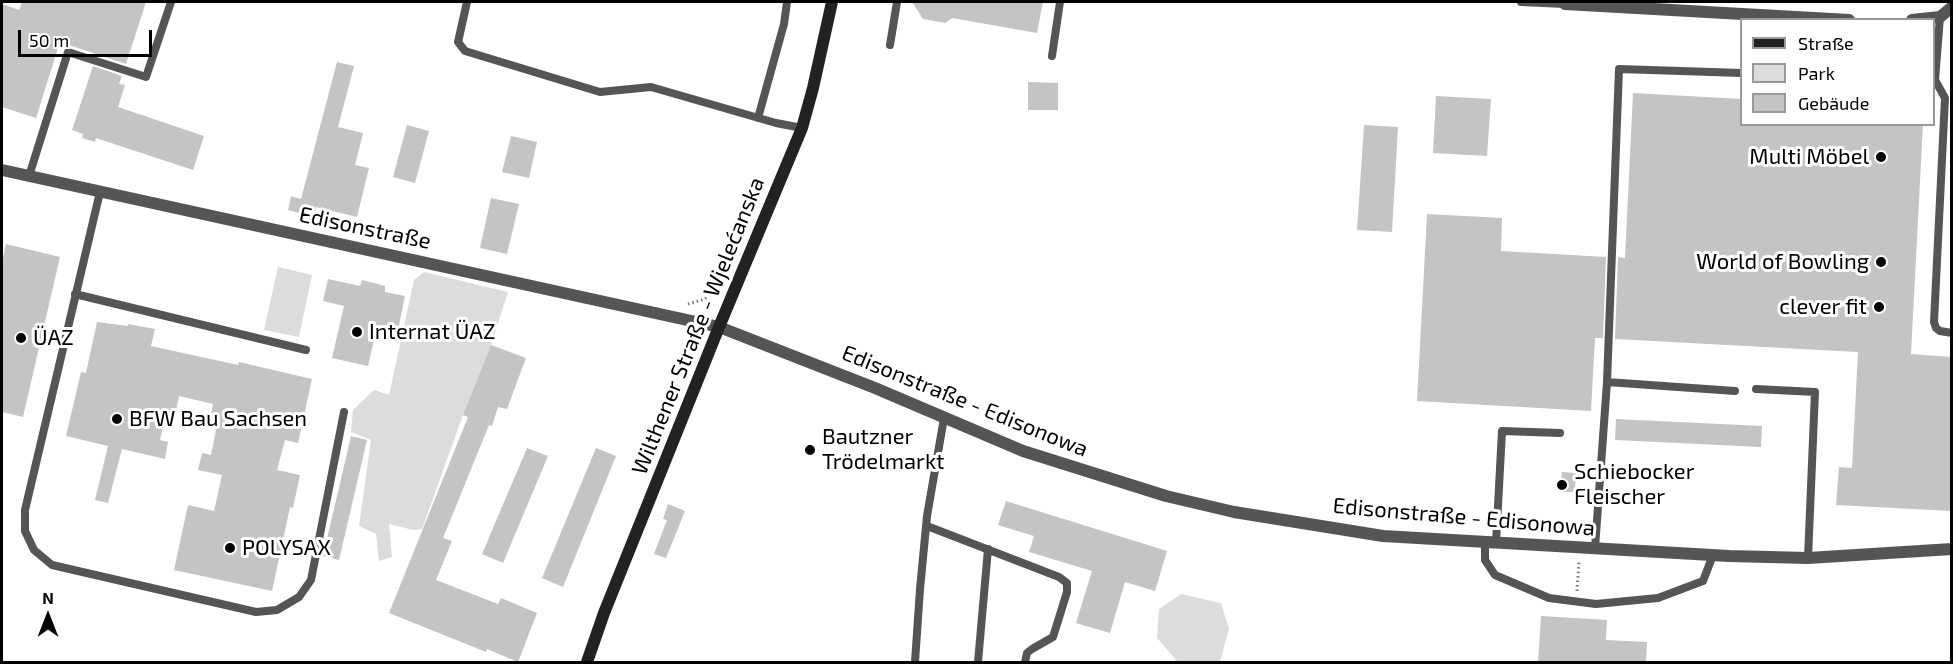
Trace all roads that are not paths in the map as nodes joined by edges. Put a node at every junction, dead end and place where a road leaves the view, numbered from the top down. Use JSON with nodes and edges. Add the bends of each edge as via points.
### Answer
{"nodes":[{"id":1,"x":171,"y":2,"type":"edge"},
{"id":2,"x":467,"y":2,"type":"edge"},
{"id":3,"x":787,"y":2,"type":"edge"},
{"id":4,"x":832,"y":2,"type":"edge"},
{"id":5,"x":897,"y":2,"type":"edge"},
{"id":6,"x":1060,"y":2,"type":"edge"},
{"id":7,"x":1521,"y":2,"type":"edge"},
{"id":8,"x":1565,"y":4,"type":"joint"},
{"id":9,"x":1952,"y":7,"type":"edge"},
{"id":10,"x":1940,"y":17,"type":"junction"},
{"id":11,"x":1814,"y":18,"type":"edge"},
{"id":12,"x":1931,"y":18,"type":"edge"},
{"id":13,"x":890,"y":45,"type":"dead end"},
{"id":14,"x":1052,"y":56,"type":"dead end"},
{"id":15,"x":1935,"y":70,"type":"edge"},
{"id":16,"x":1740,"y":74,"type":"edge"},
{"id":17,"x":1935,"y":82,"type":"edge"},
{"id":18,"x":758,"y":118,"type":"junction"},
{"id":19,"x":802,"y":128,"type":"junction"},
{"id":20,"x":2,"y":170,"type":"edge"},
{"id":21,"x":29,"y":176,"type":"junction"},
{"id":22,"x":100,"y":192,"type":"junction"},
{"id":23,"x":75,"y":294,"type":"junction"},
{"id":24,"x":719,"y":327,"type":"junction"},
{"id":25,"x":1952,"y":333,"type":"edge"},
{"id":26,"x":306,"y":350,"type":"dead end"},
{"id":27,"x":1607,"y":382,"type":"junction"},
{"id":28,"x":1756,"y":389,"type":"dead end"},
{"id":29,"x":1735,"y":391,"type":"dead end"},
{"id":30,"x":344,"y":412,"type":"dead end"},
{"id":31,"x":944,"y":418,"type":"junction"},
{"id":32,"x":1560,"y":433,"type":"dead end"},
{"id":33,"x":927,"y":526,"type":"junction"},
{"id":34,"x":1490,"y":543,"type":"junction"},
{"id":35,"x":1595,"y":548,"type":"junction"},
{"id":36,"x":988,"y":549,"type":"junction"},
{"id":37,"x":1952,"y":549,"type":"edge"},
{"id":38,"x":1713,"y":555,"type":"junction"},
{"id":39,"x":1808,"y":558,"type":"junction"},
{"id":40,"x":587,"y":663,"type":"edge"},
{"id":41,"x":915,"y":663,"type":"edge"},
{"id":42,"x":978,"y":663,"type":"edge"},
{"id":43,"x":1025,"y":663,"type":"edge"}],
"edges":[{"from":1,"to":21,"type":"lane","via":[[146,77],[68,52]]},
{"from":2,"to":18,"type":"lane","via":[[458,42],[465,51],[600,92],[651,87]]},
{"from":3,"to":18,"type":"lane"},
{"from":4,"to":19,"type":"main road","name":"Wilthener Straße - Wjelećanska"},
{"from":5,"to":13,"type":"lane"},
{"from":6,"to":14,"type":"lane"},
{"from":7,"to":8,"type":"lane"},
{"from":8,"to":11,"type":"street"},
{"from":9,"to":10,"type":"street"},
{"from":10,"to":12,"type":"street"},
{"from":10,"to":15,"type":"lane"},
{"from":16,"to":27,"type":"lane","via":[[1619,69]]},
{"from":17,"to":25,"type":"lane","via":[[1945,98],[1934,322],[1940,331]]},
{"from":18,"to":19,"type":"lane"},
{"from":19,"to":24,"type":"main road","name":"Wilthener Straße - Wjelećanska"},
{"from":20,"to":21,"type":"street","name":"Edisonstraße"},
{"from":21,"to":22,"type":"street","name":"Edisonstraße"},
{"from":22,"to":23,"type":"lane"},
{"from":22,"to":24,"type":"street","name":"Edisonstraße"},
{"from":23,"to":26,"type":"lane"},
{"from":23,"to":30,"type":"lane","via":[[25,510],[25,531],[34,550],[52,565],[256,612],[277,610],[299,597],[311,580]]},
{"from":24,"to":31,"type":"street","name":"Edisonstraße - Edisonowa"},
{"from":24,"to":40,"type":"main road","name":"Wilthener Straße - Wjelećanska"},
{"from":27,"to":29,"type":"lane"},
{"from":27,"to":35,"type":"lane"},
{"from":28,"to":39,"type":"lane","via":[[1815,392]]},
{"from":31,"to":33,"type":"lane"},
{"from":31,"to":34,"type":"street","name":"Edisonstraße - Edisonowa","via":[[1095,475],[1234,512],[1383,536]]},
{"from":32,"to":34,"type":"lane","via":[[1502,431]]},
{"from":33,"to":36,"type":"lane"},
{"from":33,"to":41,"type":"lane"},
{"from":34,"to":35,"type":"street","name":"Edisonstraße - Edisonowa"},
{"from":34,"to":38,"type":"lane","via":[[1485,560],[1495,575],[1549,598],[1596,604],[1658,598],[1703,581]]},
{"from":35,"to":38,"type":"street","name":"Edisonstraße - Edisonowa"},
{"from":36,"to":42,"type":"lane"},
{"from":36,"to":43,"type":"lane","via":[[1066,583],[1067,592],[1053,638],[1032,649]]},
{"from":37,"to":39,"type":"street","name":"Edisonstraße - Edisonowa"},
{"from":38,"to":39,"type":"street","name":"Edisonstraße - Edisonowa"}]}
